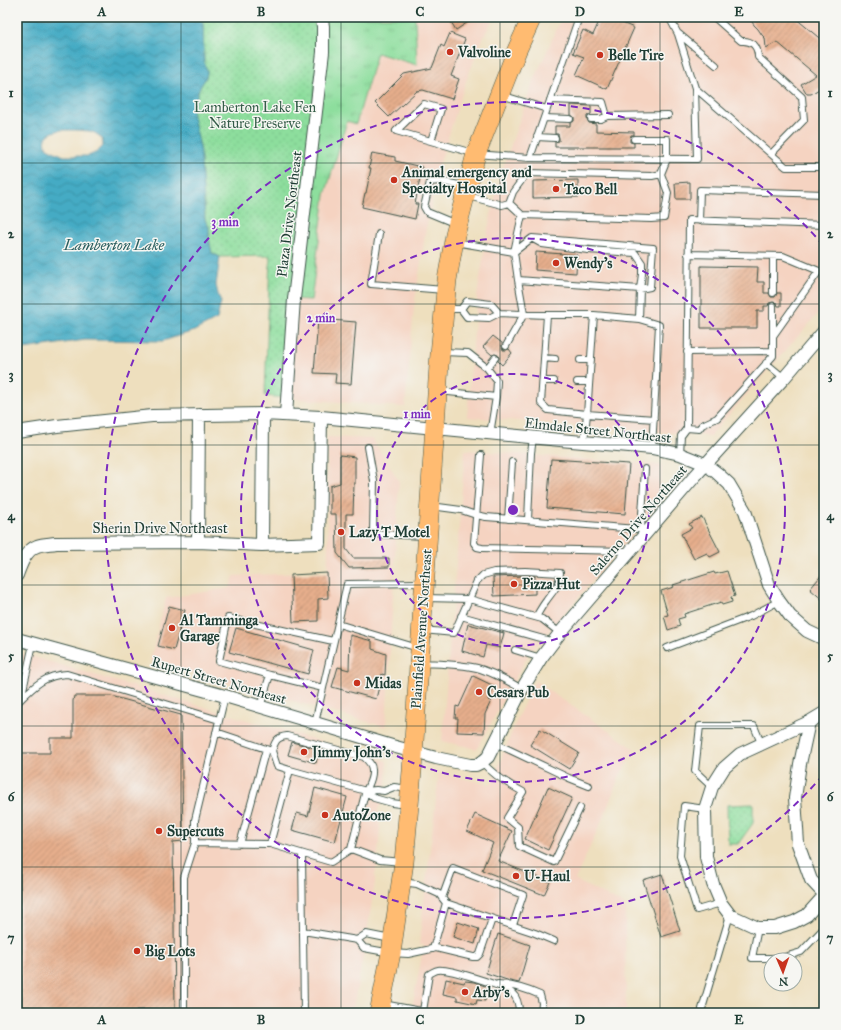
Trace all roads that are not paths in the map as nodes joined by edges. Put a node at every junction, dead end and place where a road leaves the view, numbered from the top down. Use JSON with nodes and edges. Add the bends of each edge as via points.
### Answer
{"nodes":[{"id":1,"x":321,"y":17,"type":"edge"},
{"id":2,"x":532,"y":17,"type":"edge"},
{"id":3,"x":579,"y":17,"type":"edge"},
{"id":4,"x":669,"y":17,"type":"edge"},
{"id":5,"x":714,"y":17,"type":"edge"},
{"id":6,"x":678,"y":34,"type":"junction"},
{"id":7,"x":716,"y":65,"type":"dead end"},
{"id":8,"x":695,"y":88,"type":"junction"},
{"id":9,"x":500,"y":94,"type":"junction"},
{"id":10,"x":550,"y":100,"type":"junction"},
{"id":11,"x":547,"y":109,"type":"junction"},
{"id":12,"x":668,"y":115,"type":"dead end"},
{"id":13,"x":607,"y":116,"type":"junction"},
{"id":14,"x":544,"y":118,"type":"junction"},
{"id":15,"x":570,"y":119,"type":"dead end"},
{"id":16,"x":591,"y":119,"type":"dead end"},
{"id":17,"x":537,"y":137,"type":"junction"},
{"id":18,"x":555,"y":138,"type":"dead end"},
{"id":19,"x":634,"y":139,"type":"dead end"},
{"id":20,"x":430,"y":141,"type":"junction"},
{"id":21,"x":476,"y":154,"type":"junction"},
{"id":22,"x":771,"y":154,"type":"junction"},
{"id":23,"x":530,"y":158,"type":"junction"},
{"id":24,"x":667,"y":159,"type":"junction"},
{"id":25,"x":824,"y":167,"type":"edge"},
{"id":26,"x":661,"y":174,"type":"junction"},
{"id":27,"x":466,"y":191,"type":"junction"},
{"id":28,"x":824,"y":194,"type":"edge"},
{"id":29,"x":509,"y":203,"type":"junction"},
{"id":30,"x":522,"y":215,"type":"junction"},
{"id":31,"x":699,"y":221,"type":"junction"},
{"id":32,"x":824,"y":225,"type":"edge"},
{"id":33,"x":455,"y":233,"type":"junction"},
{"id":34,"x":379,"y":234,"type":"dead end"},
{"id":35,"x":532,"y":238,"type":"junction"},
{"id":36,"x":514,"y":252,"type":"junction"},
{"id":37,"x":688,"y":254,"type":"junction"},
{"id":38,"x":774,"y":256,"type":"junction"},
{"id":39,"x":518,"y":280,"type":"junction"},
{"id":40,"x":640,"y":290,"type":"junction"},
{"id":41,"x":773,"y":293,"type":"dead end"},
{"id":42,"x":450,"y":303,"type":"junction"},
{"id":43,"x":773,"y":306,"type":"dead end"},
{"id":44,"x":499,"y":313,"type":"junction"},
{"id":45,"x":524,"y":314,"type":"junction"},
{"id":46,"x":547,"y":315,"type":"junction"},
{"id":47,"x":594,"y":315,"type":"junction"},
{"id":48,"x":639,"y":319,"type":"junction"},
{"id":49,"x":824,"y":331,"type":"edge"},
{"id":50,"x":773,"y":336,"type":"junction"},
{"id":51,"x":506,"y":346,"type":"dead end"},
{"id":52,"x":772,"y":351,"type":"junction"},
{"id":53,"x":440,"y":352,"type":"junction"},
{"id":54,"x":687,"y":352,"type":"junction"},
{"id":55,"x":495,"y":358,"type":"dead end"},
{"id":56,"x":544,"y":358,"type":"junction"},
{"id":57,"x":555,"y":359,"type":"dead end"},
{"id":58,"x":580,"y":360,"type":"dead end"},
{"id":59,"x":591,"y":360,"type":"junction"},
{"id":60,"x":766,"y":363,"type":"junction"},
{"id":61,"x":488,"y":368,"type":"junction"},
{"id":62,"x":784,"y":378,"type":"junction"},
{"id":63,"x":543,"y":381,"type":"junction"},
{"id":64,"x":554,"y":381,"type":"dead end"},
{"id":65,"x":577,"y":382,"type":"dead end"},
{"id":66,"x":589,"y":382,"type":"junction"},
{"id":67,"x":437,"y":391,"type":"junction"},
{"id":68,"x":496,"y":397,"type":"junction"},
{"id":69,"x":263,"y":414,"type":"junction"},
{"id":70,"x":587,"y":414,"type":"junction"},
{"id":71,"x":199,"y":415,"type":"junction"},
{"id":72,"x":286,"y":415,"type":"junction"},
{"id":73,"x":321,"y":417,"type":"junction"},
{"id":74,"x":654,"y":419,"type":"junction"},
{"id":75,"x":435,"y":428,"type":"junction"},
{"id":76,"x":686,"y":428,"type":"junction"},
{"id":77,"x":17,"y":432,"type":"edge"},
{"id":78,"x":490,"y":434,"type":"junction"},
{"id":79,"x":533,"y":438,"type":"junction"},
{"id":80,"x":584,"y":442,"type":"junction"},
{"id":81,"x":368,"y":447,"type":"dead end"},
{"id":82,"x":652,"y":448,"type":"junction"},
{"id":83,"x":680,"y":454,"type":"junction"},
{"id":84,"x":481,"y":455,"type":"dead end"},
{"id":85,"x":512,"y":462,"type":"dead end"},
{"id":86,"x":705,"y":464,"type":"junction"},
{"id":87,"x":645,"y":469,"type":"dead end"},
{"id":88,"x":430,"y":506,"type":"junction"},
{"id":89,"x":476,"y":515,"type":"junction"},
{"id":90,"x":508,"y":519,"type":"junction"},
{"id":91,"x":528,"y":520,"type":"junction"},
{"id":92,"x":645,"y":529,"type":"junction"},
{"id":93,"x":428,"y":536,"type":"junction"},
{"id":94,"x":198,"y":542,"type":"junction"},
{"id":95,"x":262,"y":545,"type":"junction"},
{"id":96,"x":631,"y":551,"type":"junction"},
{"id":97,"x":17,"y":575,"type":"edge"},
{"id":98,"x":424,"y":591,"type":"junction"},
{"id":99,"x":469,"y":599,"type":"junction"},
{"id":100,"x":779,"y":601,"type":"junction"},
{"id":101,"x":461,"y":616,"type":"junction"},
{"id":102,"x":536,"y":617,"type":"junction"},
{"id":103,"x":338,"y":624,"type":"junction"},
{"id":104,"x":557,"y":637,"type":"junction"},
{"id":105,"x":17,"y":639,"type":"edge"},
{"id":106,"x":824,"y":639,"type":"edge"},
{"id":107,"x":333,"y":641,"type":"junction"},
{"id":108,"x":33,"y":644,"type":"junction"},
{"id":109,"x":420,"y":647,"type":"junction"},
{"id":110,"x":667,"y":648,"type":"dead end"},
{"id":111,"x":515,"y":650,"type":"dead end"},
{"id":112,"x":542,"y":658,"type":"junction"},
{"id":113,"x":270,"y":675,"type":"junction"},
{"id":114,"x":323,"y":688,"type":"junction"},
{"id":115,"x":522,"y":689,"type":"junction"},
{"id":116,"x":225,"y":696,"type":"junction"},
{"id":117,"x":19,"y":701,"type":"edge"},
{"id":118,"x":260,"y":707,"type":"junction"},
{"id":119,"x":824,"y":713,"type":"edge"},
{"id":120,"x":219,"y":720,"type":"junction"},
{"id":121,"x":809,"y":722,"type":"junction"},
{"id":122,"x":315,"y":723,"type":"junction"},
{"id":123,"x":216,"y":732,"type":"junction"},
{"id":124,"x":495,"y":743,"type":"junction"},
{"id":125,"x":762,"y":743,"type":"junction"},
{"id":126,"x":269,"y":750,"type":"junction"},
{"id":127,"x":413,"y":751,"type":"junction"},
{"id":128,"x":482,"y":762,"type":"junction"},
{"id":129,"x":290,"y":770,"type":"junction"},
{"id":130,"x":588,"y":786,"type":"dead end"},
{"id":131,"x":712,"y":787,"type":"junction"},
{"id":132,"x":366,"y":791,"type":"junction"},
{"id":133,"x":410,"y":797,"type":"junction"},
{"id":134,"x":580,"y":808,"type":"dead end"},
{"id":135,"x":705,"y":809,"type":"junction"},
{"id":136,"x":195,"y":843,"type":"junction"},
{"id":137,"x":240,"y":844,"type":"junction"},
{"id":138,"x":270,"y":844,"type":"junction"},
{"id":139,"x":351,"y":849,"type":"junction"},
{"id":140,"x":302,"y":854,"type":"junction"},
{"id":141,"x":404,"y":862,"type":"junction"},
{"id":142,"x":401,"y":882,"type":"junction"},
{"id":143,"x":824,"y":895,"type":"edge"},
{"id":144,"x":444,"y":901,"type":"junction"},
{"id":145,"x":721,"y":903,"type":"junction"},
{"id":146,"x":730,"y":915,"type":"junction"},
{"id":147,"x":492,"y":919,"type":"junction"},
{"id":148,"x":513,"y":925,"type":"junction"},
{"id":149,"x":758,"y":928,"type":"junction"},
{"id":150,"x":824,"y":928,"type":"edge"},
{"id":151,"x":303,"y":931,"type":"junction"},
{"id":152,"x":357,"y":940,"type":"junction"},
{"id":153,"x":554,"y":941,"type":"dead end"},
{"id":154,"x":392,"y":946,"type":"junction"},
{"id":155,"x":433,"y":948,"type":"junction"},
{"id":156,"x":494,"y":984,"type":"junction"},
{"id":157,"x":380,"y":1008,"type":"edge"},
{"id":158,"x":702,"y":1009,"type":"dead end"},
{"id":159,"x":423,"y":1011,"type":"junction"},
{"id":160,"x":184,"y":1013,"type":"edge"},
{"id":161,"x":304,"y":1013,"type":"edge"},
{"id":162,"x":432,"y":1013,"type":"edge"},
{"id":163,"x":519,"y":1013,"type":"edge"},
{"id":164,"x":541,"y":1013,"type":"edge"}],
"edges":[{"from":1,"to":72,"type":"street","name":"Plaza Drive Northeast","via":[[323,52],[294,299]]},
{"from":2,"to":9,"type":"main road","name":"Plainfield Avenue Northeast"},
{"from":3,"to":10,"type":"lane"},
{"from":4,"to":6,"type":"lane"},
{"from":5,"to":22,"type":"lane","via":[[741,41],[754,44],[758,50],[758,57],[802,96],[804,120]]},
{"from":6,"to":7,"type":"lane"},
{"from":6,"to":8,"type":"lane"},
{"from":8,"to":22,"type":"lane"},
{"from":8,"to":24,"type":"lane","via":[[696,159]]},
{"from":9,"to":11,"type":"lane"},
{"from":9,"to":21,"type":"main road","name":"Plainfield Avenue Northeast"},
{"from":10,"to":11,"type":"lane"},
{"from":10,"to":13,"type":"lane","via":[[603,102]]},
{"from":11,"to":14,"type":"lane"},
{"from":12,"to":13,"type":"lane"},
{"from":13,"to":16,"type":"lane","via":[[602,119]]},
{"from":14,"to":15,"type":"lane"},
{"from":14,"to":17,"type":"lane"},
{"from":17,"to":18,"type":"lane"},
{"from":17,"to":23,"type":"lane"},
{"from":19,"to":24,"type":"lane","via":[[667,140]]},
{"from":20,"to":20,"type":"lane","via":[[396,131],[424,104],[441,109]]},
{"from":20,"to":21,"type":"lane"},
{"from":21,"to":23,"type":"lane"},
{"from":21,"to":27,"type":"main road","name":"Plainfield Avenue Northeast"},
{"from":22,"to":25,"type":"lane","via":[[786,167]]},
{"from":23,"to":24,"type":"lane"},
{"from":24,"to":26,"type":"lane"},
{"from":26,"to":29,"type":"lane","via":[[652,176],[527,173],[513,192]]},
{"from":26,"to":30,"type":"lane","via":[[668,193],[664,218]]},
{"from":27,"to":29,"type":"lane","via":[[502,205]]},
{"from":27,"to":33,"type":"main road","name":"Plainfield Avenue Northeast"},
{"from":27,"to":33,"type":"lane","via":[[439,180],[430,182],[424,207]]},
{"from":28,"to":31,"type":"lane","via":[[700,190]]},
{"from":29,"to":30,"type":"lane"},
{"from":30,"to":36,"type":"lane"},
{"from":31,"to":32,"type":"lane"},
{"from":31,"to":37,"type":"lane","via":[[689,220]]},
{"from":33,"to":36,"type":"lane"},
{"from":33,"to":42,"type":"main road","name":"Plainfield Avenue Northeast"},
{"from":34,"to":42,"type":"lane","via":[[371,284]]},
{"from":35,"to":36,"type":"lane"},
{"from":35,"to":40,"type":"lane","via":[[542,244],[635,253],[642,263]]},
{"from":35,"to":40,"type":"lane","via":[[653,248],[650,287]]},
{"from":36,"to":39,"type":"lane"},
{"from":37,"to":38,"type":"lane"},
{"from":37,"to":54,"type":"lane"},
{"from":38,"to":41,"type":"lane"},
{"from":38,"to":50,"type":"lane","via":[[783,256],[819,270]]},
{"from":39,"to":40,"type":"lane"},
{"from":39,"to":45,"type":"lane"},
{"from":40,"to":48,"type":"lane"},
{"from":42,"to":44,"type":"lane","via":[[466,301],[492,304]]},
{"from":42,"to":44,"type":"lane","via":[[467,317],[489,318]]},
{"from":42,"to":53,"type":"main road","name":"Plainfield Avenue Northeast"},
{"from":43,"to":50,"type":"lane"},
{"from":44,"to":45,"type":"lane"},
{"from":45,"to":46,"type":"lane"},
{"from":45,"to":51,"type":"lane"},
{"from":46,"to":47,"type":"lane"},
{"from":46,"to":56,"type":"lane"},
{"from":47,"to":48,"type":"lane"},
{"from":47,"to":59,"type":"lane"},
{"from":48,"to":74,"type":"lane","via":[[659,326]]},
{"from":49,"to":62,"type":"street","name":"Salerno Drive Northeast"},
{"from":50,"to":52,"type":"lane"},
{"from":52,"to":54,"type":"lane"},
{"from":52,"to":60,"type":"lane","via":[[772,356]]},
{"from":53,"to":61,"type":"lane","via":[[468,353]]},
{"from":53,"to":67,"type":"main road","name":"Plainfield Avenue Northeast"},
{"from":54,"to":76,"type":"lane"},
{"from":55,"to":61,"type":"lane"},
{"from":56,"to":57,"type":"lane"},
{"from":56,"to":63,"type":"lane"},
{"from":58,"to":59,"type":"lane"},
{"from":59,"to":66,"type":"lane"},
{"from":60,"to":62,"type":"lane"},
{"from":60,"to":76,"type":"lane","via":[[717,418],[699,429]]},
{"from":61,"to":68,"type":"lane","via":[[497,381]]},
{"from":62,"to":86,"type":"street","name":"Salerno Drive Northeast"},
{"from":63,"to":64,"type":"lane"},
{"from":63,"to":70,"type":"lane","via":[[541,403],[548,410]]},
{"from":65,"to":66,"type":"lane"},
{"from":66,"to":70,"type":"lane"},
{"from":67,"to":68,"type":"lane"},
{"from":67,"to":75,"type":"main road","name":"Plainfield Avenue Northeast"},
{"from":68,"to":78,"type":"lane"},
{"from":69,"to":71,"type":"street","name":"Elmdale Street Northeast"},
{"from":69,"to":72,"type":"street","name":"Elmdale Street Northeast"},
{"from":69,"to":95,"type":"street"},
{"from":70,"to":74,"type":"lane"},
{"from":70,"to":80,"type":"lane"},
{"from":71,"to":77,"type":"street","name":"Elmdale Street Northeast","via":[[152,416]]},
{"from":71,"to":94,"type":"street"},
{"from":72,"to":73,"type":"street","name":"Elmdale Street Northeast"},
{"from":73,"to":75,"type":"street","name":"Elmdale Street Northeast"},
{"from":73,"to":95,"type":"street","name":"Sherin Drive Northeast","via":[[319,543]]},
{"from":74,"to":82,"type":"lane"},
{"from":75,"to":78,"type":"street","name":"Elmdale Street Northeast"},
{"from":75,"to":88,"type":"main road","name":"Plainfield Avenue Northeast"},
{"from":76,"to":83,"type":"lane","via":[[681,436]]},
{"from":78,"to":79,"type":"street","name":"Elmdale Street Northeast"},
{"from":79,"to":80,"type":"street","name":"Elmdale Street Northeast"},
{"from":79,"to":91,"type":"lane"},
{"from":80,"to":82,"type":"street","name":"Elmdale Street Northeast"},
{"from":81,"to":93,"type":"lane","via":[[374,481],[374,534]]},
{"from":82,"to":83,"type":"street","name":"Elmdale Street Northeast"},
{"from":83,"to":86,"type":"street","name":"Elmdale Street Northeast"},
{"from":84,"to":89,"type":"lane"},
{"from":85,"to":90,"type":"lane"},
{"from":86,"to":92,"type":"street","name":"Salerno Drive Northeast"},
{"from":86,"to":100,"type":"street","name":"Elmdale Street Northeast","via":[[729,484],[745,511],[769,585]]},
{"from":87,"to":92,"type":"lane"},
{"from":88,"to":89,"type":"lane","via":[[461,510]]},
{"from":88,"to":93,"type":"main road","name":"Plainfield Avenue Northeast"},
{"from":89,"to":90,"type":"lane"},
{"from":89,"to":96,"type":"lane","via":[[474,543],[477,547]]},
{"from":90,"to":91,"type":"lane"},
{"from":91,"to":92,"type":"lane"},
{"from":92,"to":96,"type":"street","name":"Salerno Drive Northeast"},
{"from":93,"to":98,"type":"main road","name":"Plainfield Avenue Northeast"},
{"from":94,"to":95,"type":"street","name":"Sherin Drive Northeast"},
{"from":94,"to":97,"type":"street","name":"Sherin Drive Northeast","via":[[56,543],[37,546],[28,551]]},
{"from":96,"to":104,"type":"street","name":"Salerno Drive Northeast"},
{"from":98,"to":99,"type":"lane"},
{"from":98,"to":103,"type":"lane","via":[[347,584]]},
{"from":98,"to":109,"type":"main road","name":"Plainfield Avenue Northeast"},
{"from":99,"to":101,"type":"lane"},
{"from":99,"to":102,"type":"lane"},
{"from":99,"to":102,"type":"lane","via":[[477,581],[483,575],[525,571],[560,573],[558,586]]},
{"from":100,"to":106,"type":"street","name":"Elmdale Street Northeast","via":[[790,616],[807,631]]},
{"from":100,"to":110,"type":"lane","via":[[750,616]]},
{"from":101,"to":104,"type":"lane"},
{"from":101,"to":109,"type":"lane","via":[[454,633]]},
{"from":102,"to":104,"type":"lane","via":[[542,619]]},
{"from":103,"to":107,"type":"lane"},
{"from":103,"to":109,"type":"lane"},
{"from":104,"to":112,"type":"street","name":"Salerno Drive Northeast"},
{"from":105,"to":108,"type":"street","name":"Rupert Street Northeast"},
{"from":107,"to":113,"type":"lane","via":[[228,618],[219,660]]},
{"from":107,"to":114,"type":"lane"},
{"from":108,"to":116,"type":"street","name":"Rupert Street Northeast"},
{"from":108,"to":117,"type":"lane"},
{"from":109,"to":115,"type":"lane","via":[[450,664],[478,668]]},
{"from":109,"to":127,"type":"main road","name":"Plainfield Avenue Northeast"},
{"from":111,"to":112,"type":"lane"},
{"from":112,"to":115,"type":"street","name":"Salerno Drive Northeast"},
{"from":113,"to":114,"type":"lane"},
{"from":113,"to":118,"type":"lane"},
{"from":114,"to":122,"type":"lane"},
{"from":115,"to":124,"type":"street","name":"Salerno Drive Northeast"},
{"from":116,"to":118,"type":"street","name":"Rupert Street Northeast"},
{"from":116,"to":120,"type":"lane"},
{"from":117,"to":120,"type":"lane","via":[[42,680],[54,675],[67,674]]},
{"from":118,"to":122,"type":"street","name":"Rupert Street Northeast"},
{"from":119,"to":121,"type":"street"},
{"from":120,"to":123,"type":"lane"},
{"from":121,"to":125,"type":"street"},
{"from":121,"to":143,"type":"street","via":[[795,798],[798,844],[811,880]]},
{"from":122,"to":127,"type":"street","name":"Rupert Street Northeast"},
{"from":123,"to":126,"type":"lane"},
{"from":123,"to":136,"type":"lane","via":[[195,820]]},
{"from":124,"to":128,"type":"street","name":"Salerno Drive Northeast","via":[[488,757]]},
{"from":124,"to":130,"type":"lane"},
{"from":125,"to":131,"type":"street","via":[[740,754],[724,768]]},
{"from":125,"to":131,"type":"lane","via":[[754,726],[700,726],[695,771]]},
{"from":126,"to":129,"type":"lane","via":[[277,766]]},
{"from":126,"to":132,"type":"lane","via":[[277,739],[287,736],[364,757],[369,761],[373,771]]},
{"from":126,"to":137,"type":"lane"},
{"from":127,"to":128,"type":"street","via":[[470,765]]},
{"from":127,"to":133,"type":"main road","name":"Plainfield Avenue Northeast"},
{"from":128,"to":134,"type":"lane","via":[[489,770],[523,792],[507,818],[518,827],[519,846],[554,862]]},
{"from":129,"to":132,"type":"lane"},
{"from":129,"to":138,"type":"lane"},
{"from":131,"to":135,"type":"street"},
{"from":132,"to":133,"type":"lane","via":[[384,791],[394,787]]},
{"from":132,"to":133,"type":"lane","via":[[374,798],[392,803]]},
{"from":132,"to":139,"type":"lane"},
{"from":133,"to":141,"type":"main road","name":"Plainfield Avenue Northeast"},
{"from":135,"to":145,"type":"street","via":[[706,857]]},
{"from":135,"to":145,"type":"lane","via":[[684,806],[680,856],[697,910]]},
{"from":136,"to":137,"type":"lane"},
{"from":136,"to":160,"type":"lane","via":[[184,877]]},
{"from":137,"to":138,"type":"lane"},
{"from":138,"to":140,"type":"lane"},
{"from":139,"to":140,"type":"lane","via":[[331,862]]},
{"from":139,"to":141,"type":"lane","via":[[380,860]]},
{"from":140,"to":151,"type":"lane"},
{"from":141,"to":142,"type":"main road","name":"Plainfield Avenue Northeast"},
{"from":142,"to":144,"type":"lane","via":[[417,884],[439,894]]},
{"from":142,"to":154,"type":"main road","name":"Plainfield Avenue Northeast"},
{"from":143,"to":149,"type":"street","via":[[807,915],[794,922],[775,928]]},
{"from":144,"to":147,"type":"lane"},
{"from":144,"to":148,"type":"lane","via":[[453,868],[524,895]]},
{"from":144,"to":155,"type":"lane"},
{"from":145,"to":146,"type":"street"},
{"from":146,"to":149,"type":"street"},
{"from":146,"to":158,"type":"lane"},
{"from":147,"to":148,"type":"lane"},
{"from":147,"to":155,"type":"lane","via":[[477,957]]},
{"from":148,"to":153,"type":"lane"},
{"from":149,"to":150,"type":"lane","via":[[752,958],[780,958],[801,952]]},
{"from":151,"to":152,"type":"lane"},
{"from":151,"to":161,"type":"lane"},
{"from":152,"to":154,"type":"lane","via":[[364,948]]},
{"from":152,"to":154,"type":"lane","via":[[366,934]]},
{"from":154,"to":155,"type":"lane","via":[[408,954]]},
{"from":154,"to":157,"type":"main road","name":"Plainfield Avenue Northeast"},
{"from":156,"to":159,"type":"lane","via":[[438,970],[429,974]]},
{"from":156,"to":163,"type":"lane","via":[[512,992],[518,1002]]},
{"from":156,"to":164,"type":"lane","via":[[511,985],[540,995]]},
{"from":157,"to":159,"type":"lane"},
{"from":159,"to":162,"type":"lane"}]}
